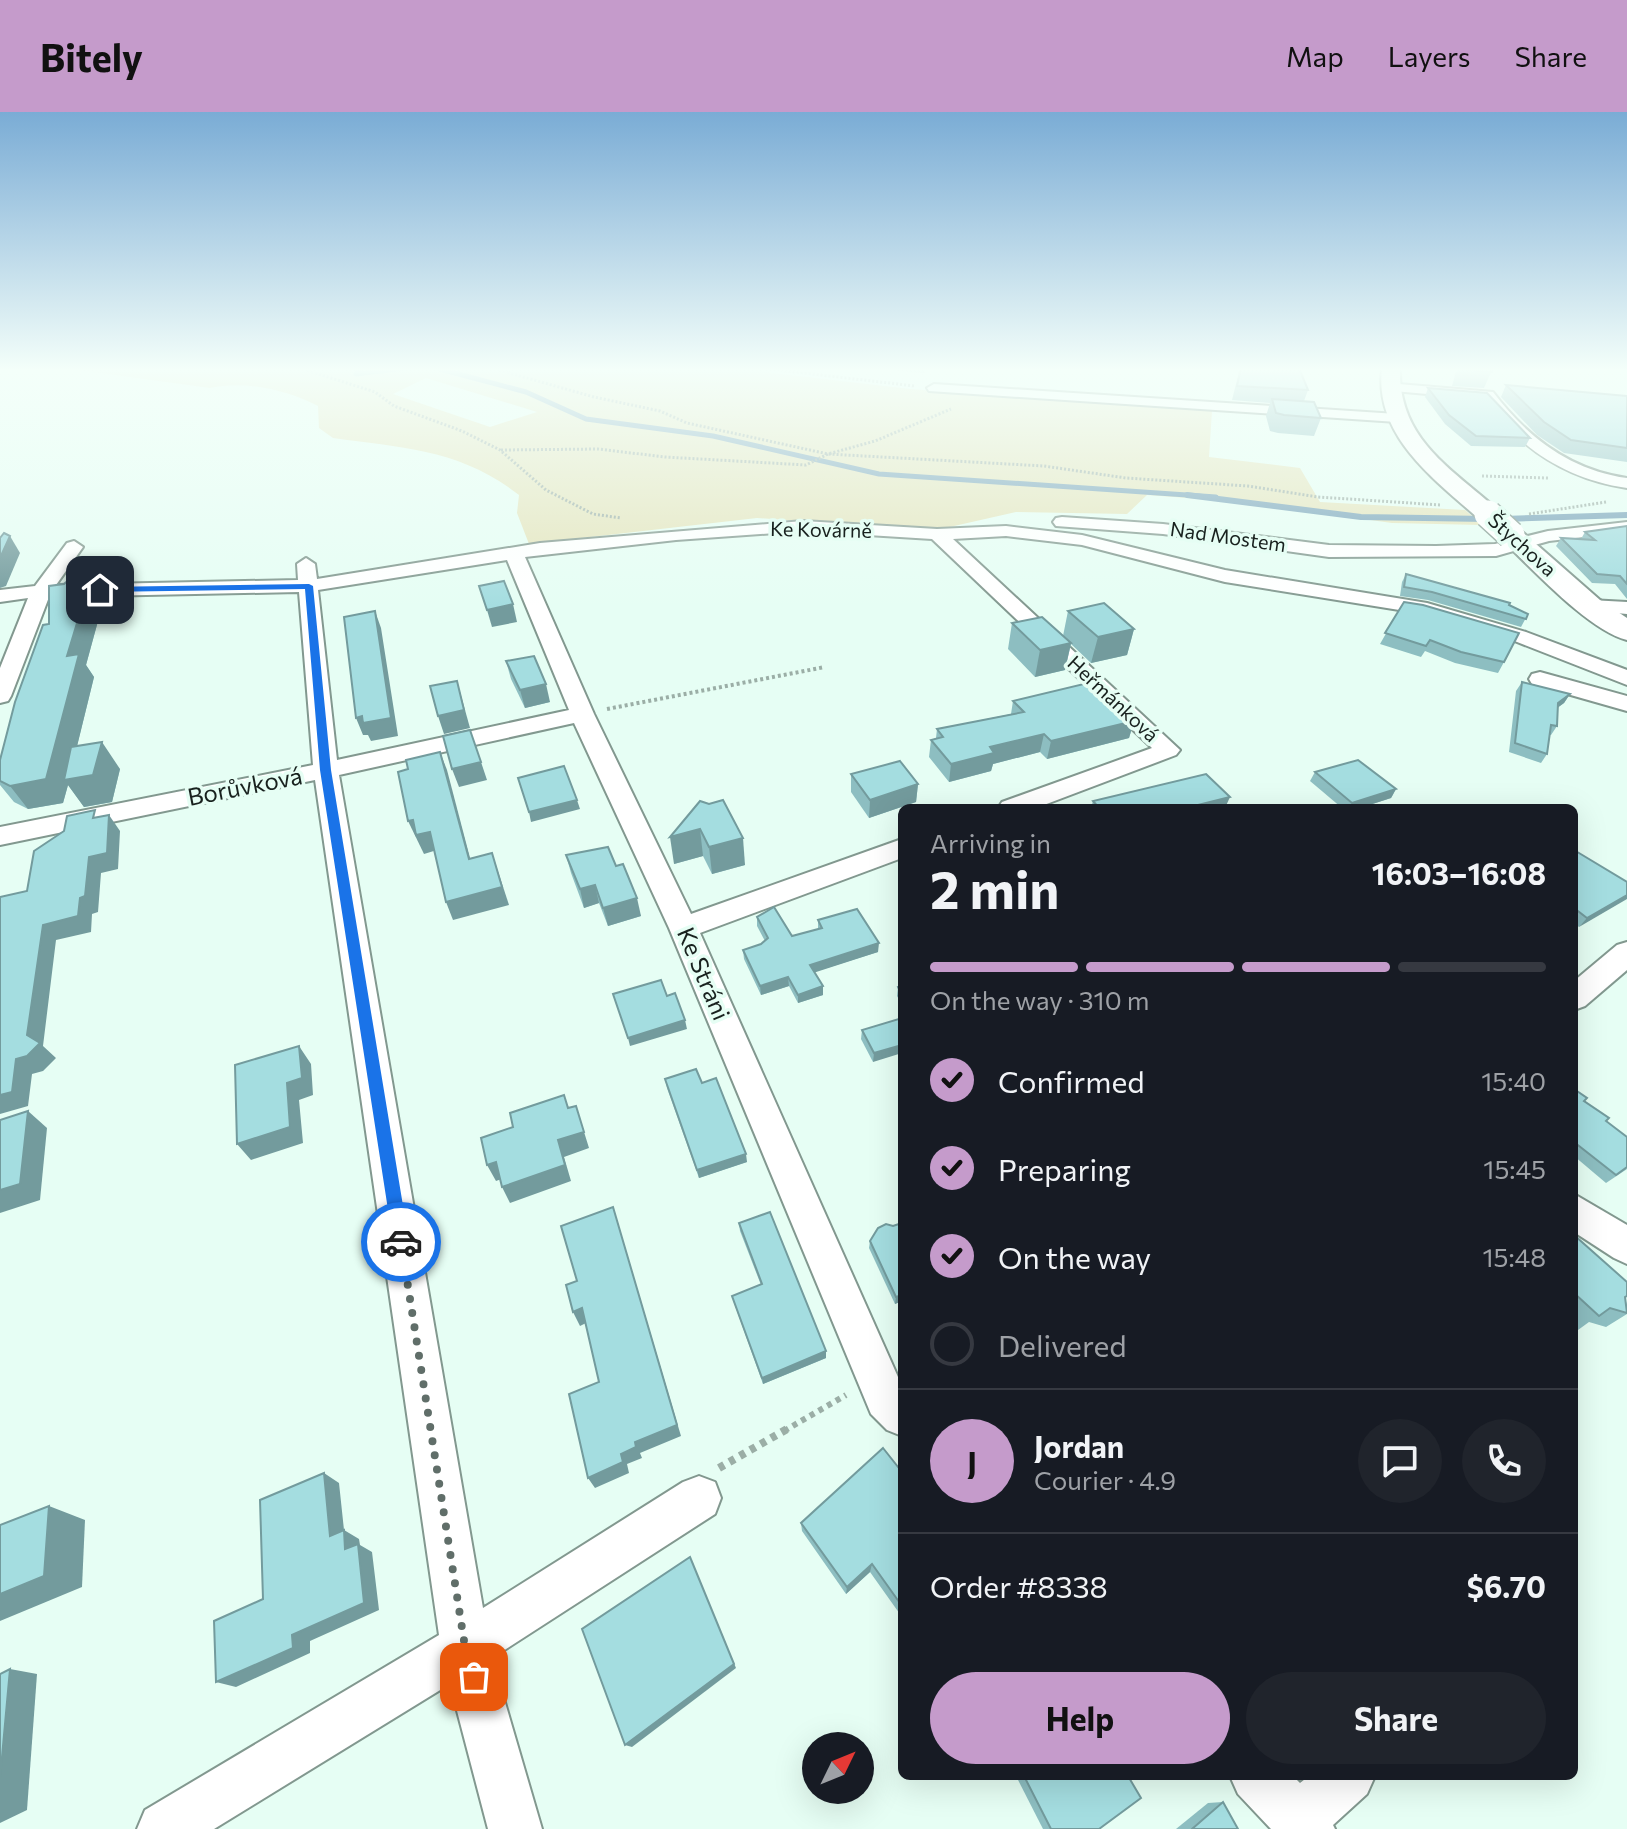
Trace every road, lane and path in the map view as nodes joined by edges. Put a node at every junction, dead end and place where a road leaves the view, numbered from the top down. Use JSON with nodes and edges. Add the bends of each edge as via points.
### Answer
{"nodes":[{"id":1,"x":496,"y":448,"type":"edge"},
{"id":2,"x":801,"y":448,"type":"edge"},
{"id":3,"x":849,"y":448,"type":"edge"},
{"id":4,"x":1419,"y":448,"type":"edge"},
{"id":5,"x":1543,"y":448,"type":"edge"},
{"id":6,"x":500,"y":450,"type":"junction"},
{"id":7,"x":828,"y":454,"type":"junction"},
{"id":8,"x":1471,"y":476,"type":"dead end"},
{"id":9,"x":1619,"y":482,"type":"edge"},
{"id":10,"x":1613,"y":500,"type":"dead end"},
{"id":11,"x":1446,"y":506,"type":"dead end"},
{"id":12,"x":1529,"y":514,"type":"dead end"},
{"id":13,"x":633,"y":520,"type":"dead end"},
{"id":14,"x":1627,"y":527,"type":"edge"},
{"id":15,"x":937,"y":534,"type":"junction"},
{"id":16,"x":1515,"y":539,"type":"junction"},
{"id":17,"x":1275,"y":543,"type":"junction"},
{"id":18,"x":74,"y":547,"type":"dead end"},
{"id":19,"x":514,"y":553,"type":"junction"},
{"id":20,"x":1427,"y":564,"type":"dead end"},
{"id":21,"x":307,"y":575,"type":"junction"},
{"id":22,"x":41,"y":591,"type":"junction"},
{"id":23,"x":0,"y":596,"type":"edge"},
{"id":24,"x":1590,"y":606,"type":"junction"},
{"id":25,"x":1627,"y":608,"type":"edge"},
{"id":26,"x":1627,"y":631,"type":"edge"},
{"id":27,"x":825,"y":667,"type":"dead end"},
{"id":28,"x":4,"y":674,"type":"edge"},
{"id":29,"x":1627,"y":678,"type":"edge"},
{"id":30,"x":1540,"y":679,"type":"dead end"},
{"id":31,"x":0,"y":696,"type":"edge"},
{"id":32,"x":1627,"y":704,"type":"edge"},
{"id":33,"x":582,"y":714,"type":"junction"},
{"id":34,"x":326,"y":770,"type":"junction"},
{"id":35,"x":1022,"y":804,"type":"edge"},
{"id":36,"x":0,"y":836,"type":"edge"},
{"id":37,"x":898,"y":849,"type":"edge"},
{"id":38,"x":683,"y":928,"type":"junction"},
{"id":39,"x":1627,"y":953,"type":"edge"},
{"id":40,"x":1578,"y":995,"type":"edge"},
{"id":41,"x":1578,"y":1214,"type":"edge"},
{"id":42,"x":1627,"y":1246,"type":"edge"},
{"id":43,"x":897,"y":1401,"type":"edge"},
{"id":44,"x":699,"y":1498,"type":"dead end"},
{"id":45,"x":465,"y":1647,"type":"junction"},
{"id":46,"x":1260,"y":1780,"type":"edge"},
{"id":47,"x":1345,"y":1780,"type":"edge"},
{"id":48,"x":1303,"y":1824,"type":"edge"},
{"id":49,"x":164,"y":1829,"type":"edge"},
{"id":50,"x":515,"y":1829,"type":"edge"}],
"edges":[{"from":1,"to":6,"type":"path"},
{"from":2,"to":7,"type":"path"},
{"from":3,"to":7,"type":"path"},
{"from":4,"to":16,"type":"street","name":"Štychova","bridge":true},
{"from":5,"to":9,"type":"street","via":[[1571,468]]},
{"from":6,"to":7,"type":"path","via":[[598,449],[806,465]]},
{"from":6,"to":13,"type":"path","via":[[546,490],[593,514]]},
{"from":7,"to":11,"type":"path","via":[[1044,466]]},
{"from":8,"to":9,"type":"path"},
{"from":10,"to":12,"type":"path"},
{"from":14,"to":16,"type":"street","name":"Nad Mostem"},
{"from":15,"to":17,"type":"street","name":"Nad Mostem","via":[[1017,521],[1163,529]]},
{"from":15,"to":19,"type":"street","name":"Ke Kovárně","via":[[803,526]]},
{"from":15,"to":29,"type":"street","name":"Ke Kovárně","via":[[1006,531],[1082,540],[1225,576],[1420,607],[1519,636]]},
{"from":15,"to":35,"type":"street","name":"Heřmánková","via":[[1168,750]]},
{"from":16,"to":17,"type":"street","name":"Nad Mostem","via":[[1496,550],[1436,552],[1329,551]]},
{"from":16,"to":24,"type":"street","name":"Štychova"},
{"from":17,"to":20,"type":"street","via":[[1336,560]]},
{"from":18,"to":22,"type":"street"},
{"from":19,"to":21,"type":"street","name":"Ke Kovárně"},
{"from":19,"to":33,"type":"street","name":"Ke Stráni"},
{"from":21,"to":22,"type":"street","name":"Ke Kovárně"},
{"from":21,"to":34,"type":"street"},
{"from":22,"to":23,"type":"street","name":"Ke Kovárně"},
{"from":22,"to":28,"type":"street"},
{"from":24,"to":25,"type":"street"},
{"from":24,"to":26,"type":"street","name":"Štychova"},
{"from":27,"to":33,"type":"path"},
{"from":28,"to":31,"type":"street"},
{"from":30,"to":32,"type":"street"},
{"from":33,"to":34,"type":"street","name":"Borůvková"},
{"from":33,"to":38,"type":"street","name":"Ke Stráni"},
{"from":34,"to":36,"type":"street","name":"Borůvková"},
{"from":34,"to":45,"type":"street"},
{"from":37,"to":38,"type":"street"},
{"from":38,"to":43,"type":"street","name":"Ke Stráni"},
{"from":39,"to":40,"type":"street"},
{"from":41,"to":42,"type":"street"},
{"from":44,"to":45,"type":"street"},
{"from":45,"to":49,"type":"street"},
{"from":45,"to":50,"type":"street"},
{"from":46,"to":48,"type":"street"},
{"from":47,"to":48,"type":"street"}]}
